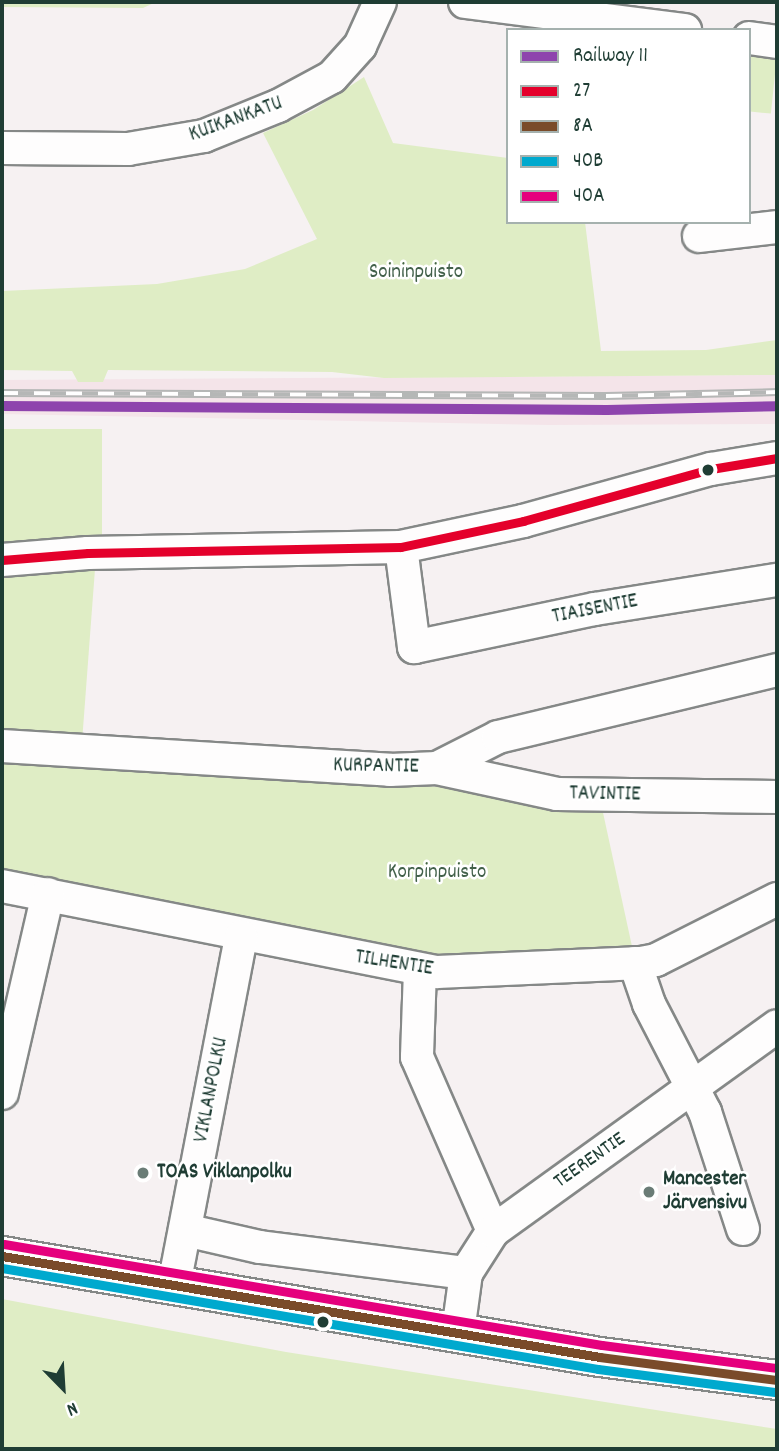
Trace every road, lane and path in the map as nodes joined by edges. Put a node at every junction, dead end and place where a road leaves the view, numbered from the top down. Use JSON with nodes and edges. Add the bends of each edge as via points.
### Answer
{"nodes":[{"id":1,"x":380,"y":2,"type":"edge"},
{"id":2,"x":465,"y":2,"type":"edge"},
{"id":3,"x":669,"y":28,"type":"edge"},
{"id":4,"x":751,"y":38,"type":"edge"},
{"id":5,"x":777,"y":42,"type":"edge"},
{"id":6,"x":2,"y":148,"type":"edge"},
{"id":7,"x":777,"y":227,"type":"edge"},
{"id":8,"x":699,"y":236,"type":"dead end"},
{"id":9,"x":777,"y":458,"type":"edge"},
{"id":10,"x":401,"y":547,"type":"junction"},
{"id":11,"x":2,"y":560,"type":"edge"},
{"id":12,"x":777,"y":580,"type":"edge"},
{"id":13,"x":777,"y":670,"type":"edge"},
{"id":14,"x":2,"y":746,"type":"edge"},
{"id":15,"x":437,"y":768,"type":"junction"},
{"id":16,"x":777,"y":797,"type":"edge"},
{"id":17,"x":2,"y":886,"type":"edge"},
{"id":18,"x":48,"y":894,"type":"junction"},
{"id":19,"x":777,"y":899,"type":"edge"},
{"id":20,"x":241,"y":936,"type":"junction"},
{"id":21,"x":635,"y":963,"type":"junction"},
{"id":22,"x":420,"y":970,"type":"junction"},
{"id":23,"x":777,"y":1026,"type":"edge"},
{"id":24,"x":694,"y":1087,"type":"junction"},
{"id":25,"x":2,"y":1093,"type":"edge"},
{"id":26,"x":743,"y":1229,"type":"dead end"},
{"id":27,"x":186,"y":1230,"type":"junction"},
{"id":28,"x":493,"y":1231,"type":"junction"},
{"id":29,"x":2,"y":1256,"type":"edge"},
{"id":30,"x":466,"y":1273,"type":"junction"},
{"id":31,"x":174,"y":1285,"type":"junction"},
{"id":32,"x":458,"y":1332,"type":"junction"},
{"id":33,"x":777,"y":1380,"type":"edge"}],
"edges":[{"from":1,"to":6,"type":"street","name":"KUIKANKATU","via":[[360,46],[332,77],[278,106],[204,136],[128,149]]},
{"from":2,"to":3,"type":"street"},
{"from":4,"to":5,"type":"street"},
{"from":7,"to":8,"type":"street"},
{"from":9,"to":10,"type":"street","via":[[711,469],[523,521]]},
{"from":10,"to":11,"type":"street","via":[[89,553]]},
{"from":10,"to":12,"type":"street","name":"TIAISENTIE","via":[[414,647],[595,609]]},
{"from":13,"to":15,"type":"street","name":"KURPANTIE","via":[[498,737]]},
{"from":14,"to":15,"type":"street","name":"KURPANTIE","via":[[390,770]]},
{"from":15,"to":16,"type":"street","name":"TAVINTIE","via":[[557,794]]},
{"from":17,"to":18,"type":"street","name":"TILHENTIE"},
{"from":18,"to":20,"type":"street","name":"TILHENTIE"},
{"from":18,"to":25,"type":"street"},
{"from":19,"to":21,"type":"street","name":"TILHENTIE","via":[[656,960]]},
{"from":20,"to":22,"type":"street","name":"TILHENTIE"},
{"from":20,"to":27,"type":"street","name":"VIKLANPOLKU"},
{"from":21,"to":22,"type":"street","name":"TILHENTIE"},
{"from":21,"to":24,"type":"street","via":[[649,1004]]},
{"from":22,"to":28,"type":"street","via":[[417,1057]]},
{"from":23,"to":24,"type":"street","name":"TEERENTIE"},
{"from":24,"to":26,"type":"street","via":[[723,1156]]},
{"from":24,"to":28,"type":"street","name":"TEERENTIE"},
{"from":27,"to":30,"type":"street","via":[[260,1247]]},
{"from":27,"to":31,"type":"street","name":"VIKLANPOLKU"},
{"from":28,"to":30,"type":"street","name":"TEERENTIE"},
{"from":29,"to":31,"type":"main road"},
{"from":30,"to":32,"type":"street","name":"TEERENTIE"},
{"from":31,"to":32,"type":"main road"},
{"from":32,"to":33,"type":"main road","via":[[600,1357]]}]}
